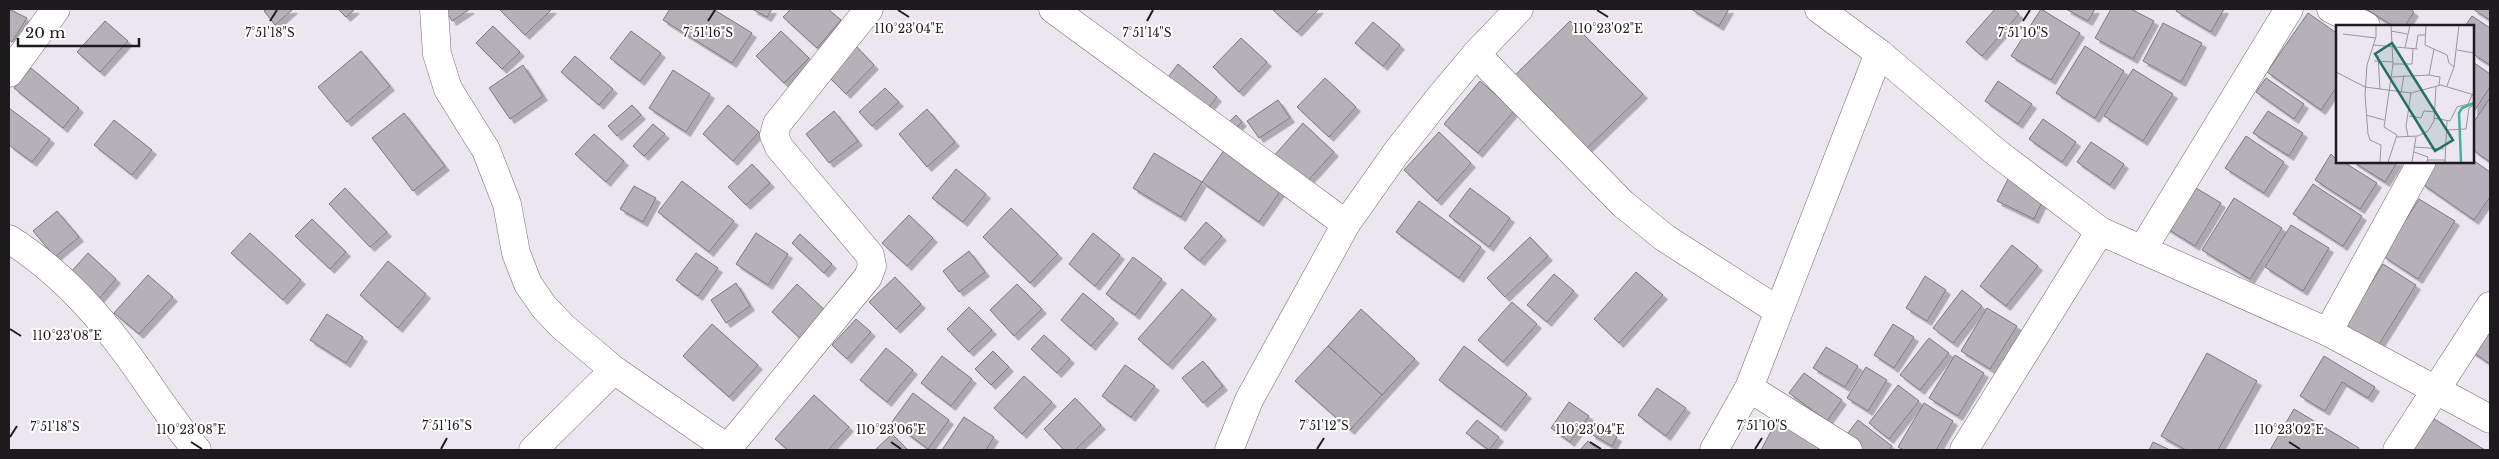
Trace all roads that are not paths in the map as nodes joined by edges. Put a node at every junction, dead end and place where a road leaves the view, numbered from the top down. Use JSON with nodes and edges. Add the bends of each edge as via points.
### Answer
{"nodes":[{"id":1,"x":56,"y":9,"type":"edge"},
{"id":2,"x":434,"y":9,"type":"edge"},
{"id":3,"x":869,"y":9,"type":"edge"},
{"id":4,"x":1054,"y":9,"type":"edge"},
{"id":5,"x":1518,"y":9,"type":"edge"},
{"id":6,"x":1819,"y":9,"type":"edge"},
{"id":7,"x":2289,"y":9,"type":"edge"},
{"id":8,"x":2331,"y":9,"type":"edge"},
{"id":9,"x":2364,"y":25,"type":"edge"},
{"id":10,"x":1879,"y":53,"type":"junction"},
{"id":11,"x":1476,"y":54,"type":"junction"},
{"id":12,"x":9,"y":73,"type":"edge"},
{"id":13,"x":2421,"y":162,"type":"edge"},
{"id":14,"x":1346,"y":224,"type":"junction"},
{"id":15,"x":2100,"y":230,"type":"junction"},
{"id":16,"x":9,"y":239,"type":"edge"},
{"id":17,"x":2142,"y":250,"type":"junction"},
{"id":18,"x":2490,"y":306,"type":"edge"},
{"id":19,"x":1777,"y":310,"type":"junction"},
{"id":20,"x":2328,"y":332,"type":"junction"},
{"id":21,"x":614,"y":370,"type":"junction"},
{"id":22,"x":1749,"y":388,"type":"junction"},
{"id":23,"x":2436,"y":389,"type":"junction"},
{"id":24,"x":2490,"y":419,"type":"edge"},
{"id":25,"x":729,"y":449,"type":"edge"},
{"id":26,"x":197,"y":450,"type":"edge"},
{"id":27,"x":533,"y":450,"type":"edge"},
{"id":28,"x":1228,"y":450,"type":"edge"},
{"id":29,"x":1714,"y":450,"type":"edge"},
{"id":30,"x":1848,"y":450,"type":"edge"},
{"id":31,"x":1964,"y":450,"type":"edge"},
{"id":32,"x":2397,"y":450,"type":"edge"}],
"edges":[{"from":1,"to":12,"type":"street"},
{"from":2,"to":21,"type":"street","via":[[437,54],[448,89],[486,150],[507,204],[516,253],[528,284],[563,327]]},
{"from":3,"to":25,"type":"street","via":[[777,124],[774,135],[779,147],[870,255],[872,266],[868,277]]},
{"from":4,"to":14,"type":"street"},
{"from":5,"to":11,"type":"street"},
{"from":6,"to":10,"type":"street"},
{"from":7,"to":17,"type":"street"},
{"from":8,"to":9,"type":"street"},
{"from":10,"to":15,"type":"street","via":[[1996,152]]},
{"from":10,"to":19,"type":"street"},
{"from":11,"to":14,"type":"street","via":[[1396,153]]},
{"from":11,"to":19,"type":"street","via":[[1623,204],[1665,238]]},
{"from":13,"to":20,"type":"street"},
{"from":14,"to":28,"type":"street","via":[[1249,400]]},
{"from":15,"to":17,"type":"street"},
{"from":15,"to":31,"type":"street"},
{"from":16,"to":26,"type":"street","via":[[33,254],[91,309]]},
{"from":17,"to":20,"type":"street"},
{"from":18,"to":23,"type":"street"},
{"from":19,"to":22,"type":"street"},
{"from":20,"to":23,"type":"street"},
{"from":21,"to":25,"type":"street"},
{"from":21,"to":27,"type":"street"},
{"from":22,"to":29,"type":"street"},
{"from":22,"to":30,"type":"street"},
{"from":23,"to":24,"type":"street"},
{"from":23,"to":32,"type":"street"}]}
